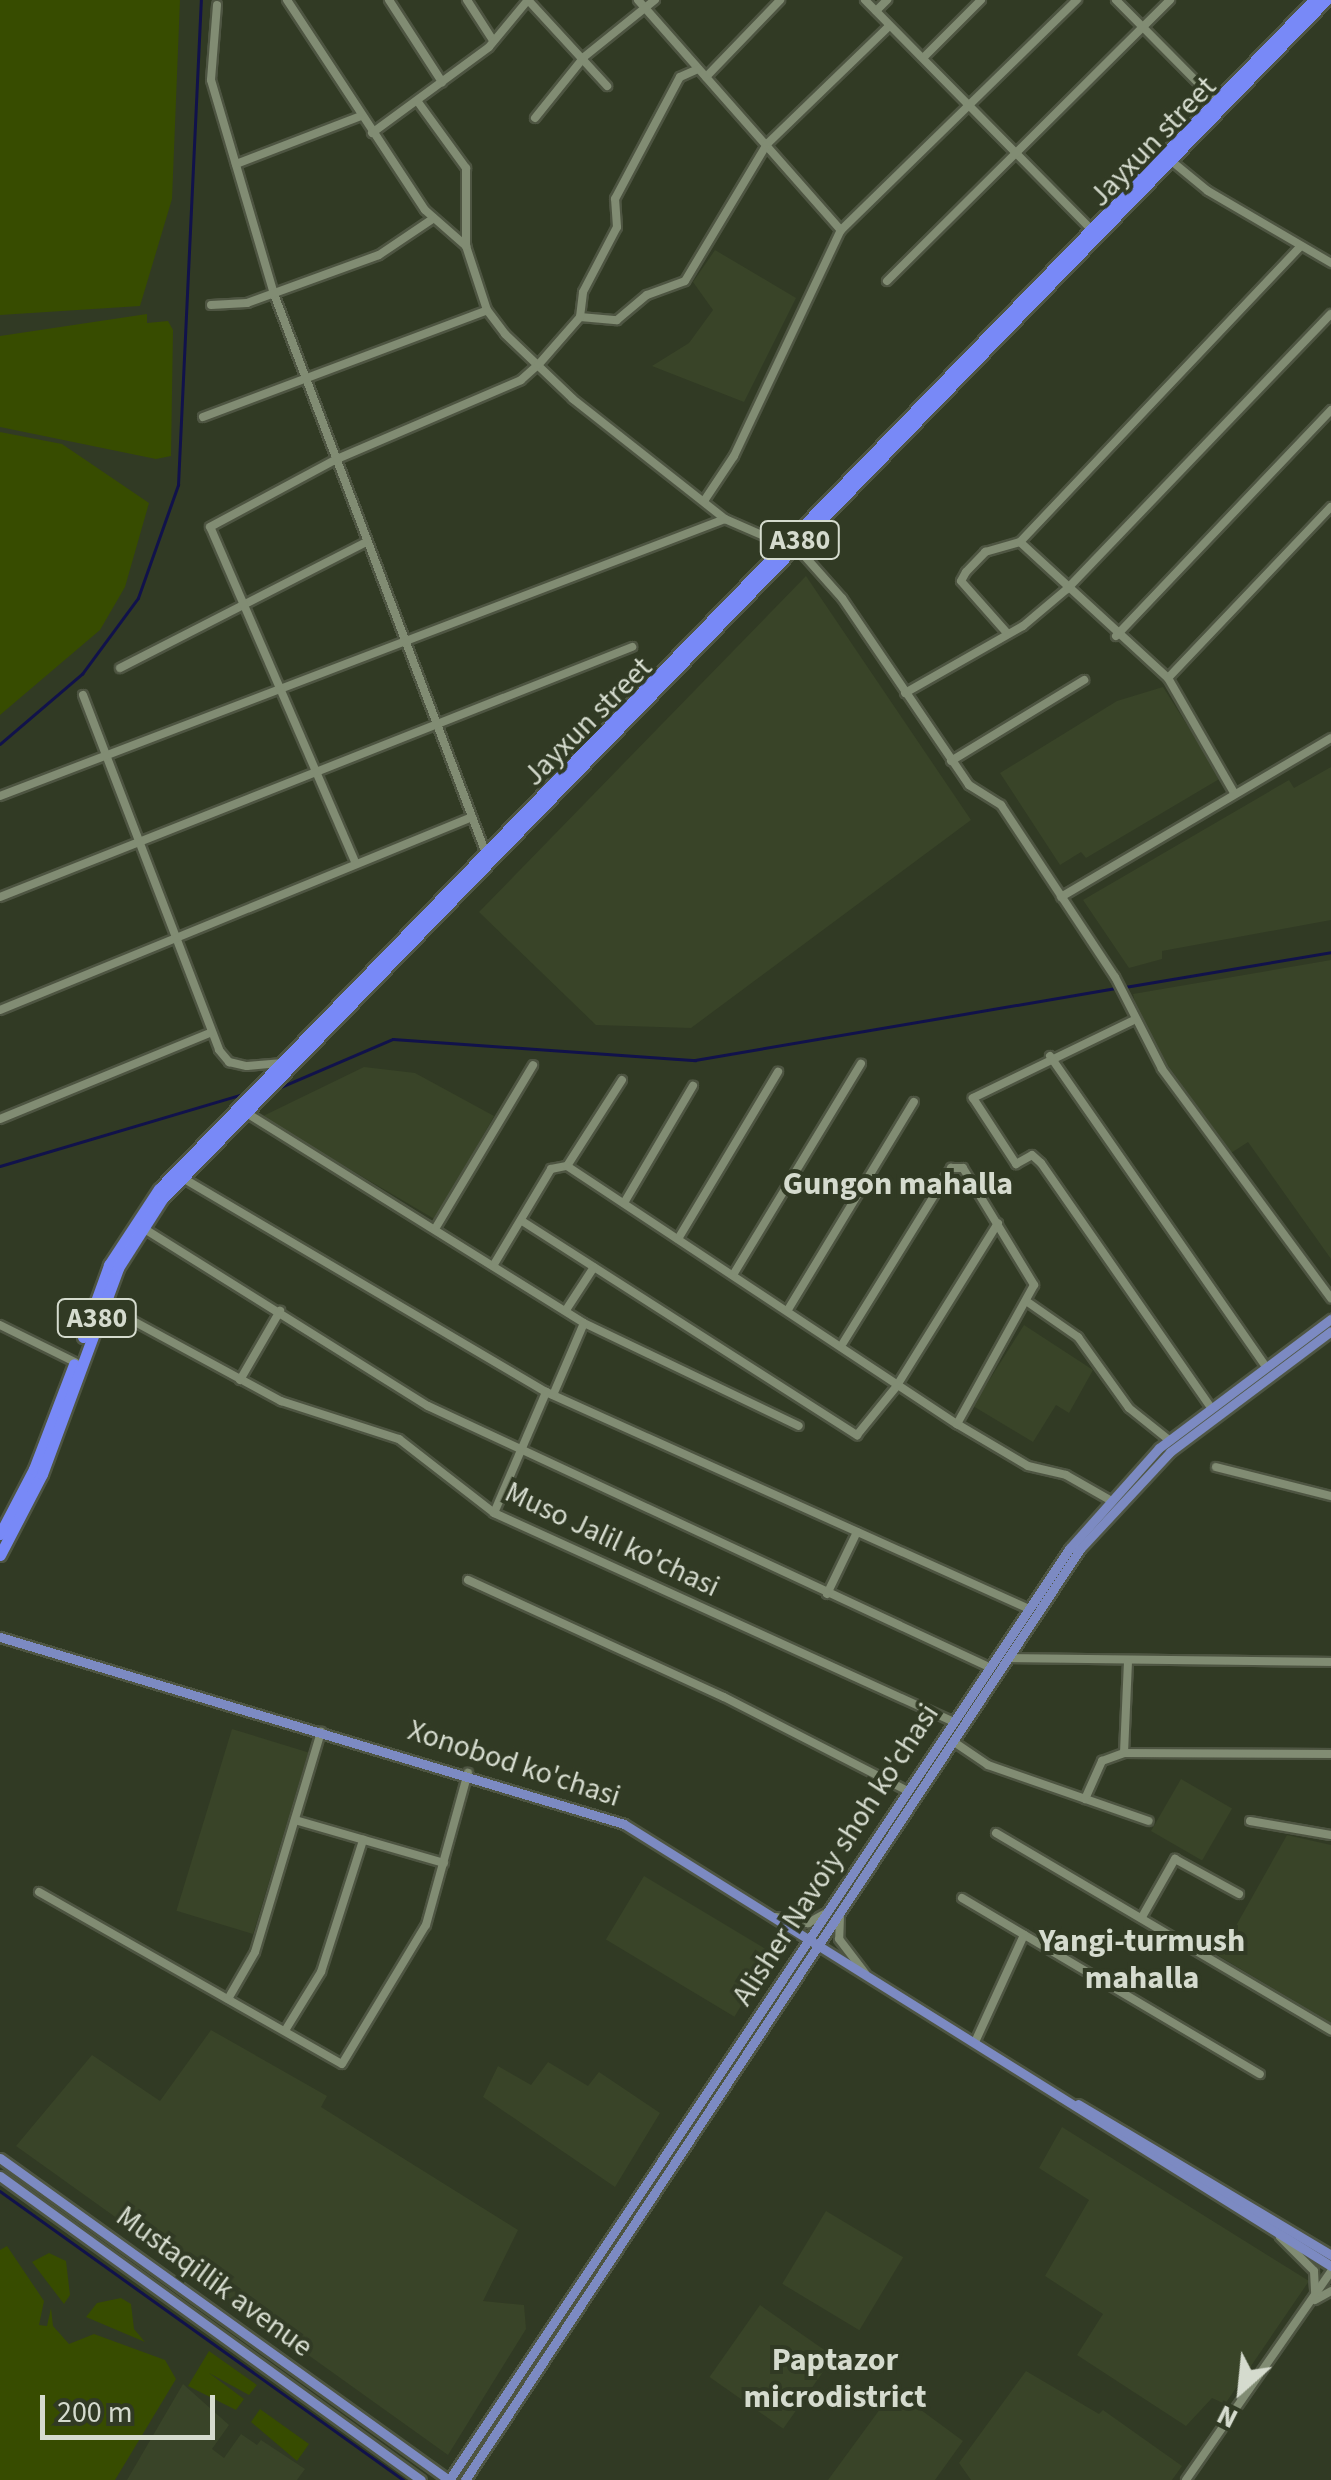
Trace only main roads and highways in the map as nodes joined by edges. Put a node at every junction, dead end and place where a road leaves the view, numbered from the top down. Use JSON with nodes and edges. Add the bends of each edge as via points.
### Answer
{"nodes":[{"id":1,"x":1314,"y":0,"type":"edge"},
{"id":2,"x":1326,"y":0,"type":"edge"},
{"id":3,"x":788,"y":546,"type":"junction"},
{"id":4,"x":241,"y":1110,"type":"junction"},
{"id":5,"x":1330,"y":1326,"type":"edge"},
{"id":6,"x":0,"y":1534,"type":"edge"},
{"id":7,"x":0,"y":1555,"type":"edge"},
{"id":8,"x":0,"y":1637,"type":"edge"},
{"id":9,"x":836,"y":1912,"type":"junction"},
{"id":10,"x":815,"y":1944,"type":"junction"},
{"id":11,"x":1071,"y":2102,"type":"junction"},
{"id":12,"x":0,"y":2158,"type":"edge"},
{"id":13,"x":0,"y":2176,"type":"edge"},
{"id":14,"x":1330,"y":2260,"type":"edge"},
{"id":15,"x":570,"y":2312,"type":"junction"},
{"id":16,"x":216,"y":2314,"type":"junction"},
{"id":17,"x":208,"y":2325,"type":"junction"},
{"id":18,"x":420,"y":2480,"type":"edge"},
{"id":19,"x":449,"y":2480,"type":"edge"},
{"id":20,"x":465,"y":2480,"type":"edge"}],
"edges":[{"from":1,"to":3,"type":"highway","name":"Jayxun street","number":"A380"},
{"from":2,"to":3,"type":"highway","name":"Jayxun street","number":"A380"},
{"from":3,"to":4,"type":"highway","name":"Jayxun street","number":"A380","via":[[485,851]]},
{"from":3,"to":4,"type":"highway","name":"Jayxun street","number":"A380"},
{"from":4,"to":6,"type":"highway","name":"Jayxun street","number":"A380","via":[[135,1218],[109,1265],[34,1469]]},
{"from":4,"to":7,"type":"highway","name":"Jayxun street","number":"A380","via":[[140,1226],[102,1304],[42,1474]]},
{"from":5,"to":9,"type":"main road","name":"Alisher Navoiy shoh ko'chasi","via":[[1139,1481],[1080,1549]]},
{"from":5,"to":9,"type":"main road","name":"Alisher Navoiy shoh ko'chasi","via":[[1169,1440],[1108,1499],[989,1668]]},
{"from":8,"to":10,"type":"main road","name":"Xonobod ko'chasi","via":[[624,1824]]},
{"from":9,"to":10,"type":"main road","name":"Alisher Navoiy shoh ko'chasi"},
{"from":10,"to":11,"type":"main road","name":"Xonobod ko'chasi"},
{"from":10,"to":15,"type":"main road","name":"Alisher Navoiy shoh ko'chasi"},
{"from":11,"to":14,"type":"main road","name":"Xonobod ko'chasi"},
{"from":11,"to":14,"type":"main road","name":"Xonobod ko'chasi"},
{"from":12,"to":16,"type":"main road","name":"Mustaqillik avenue"},
{"from":13,"to":17,"type":"main road","name":"Mustaqillik avenue"},
{"from":15,"to":19,"type":"main road","name":"Alisher Navoiy shoh ko'chasi"},
{"from":15,"to":20,"type":"main road","name":"Alisher Navoiy shoh ko'chasi"},
{"from":16,"to":17,"type":"main road"},
{"from":16,"to":19,"type":"main road","name":"Mustaqillik avenue"},
{"from":17,"to":18,"type":"main road","name":"Mustaqillik avenue"}]}
